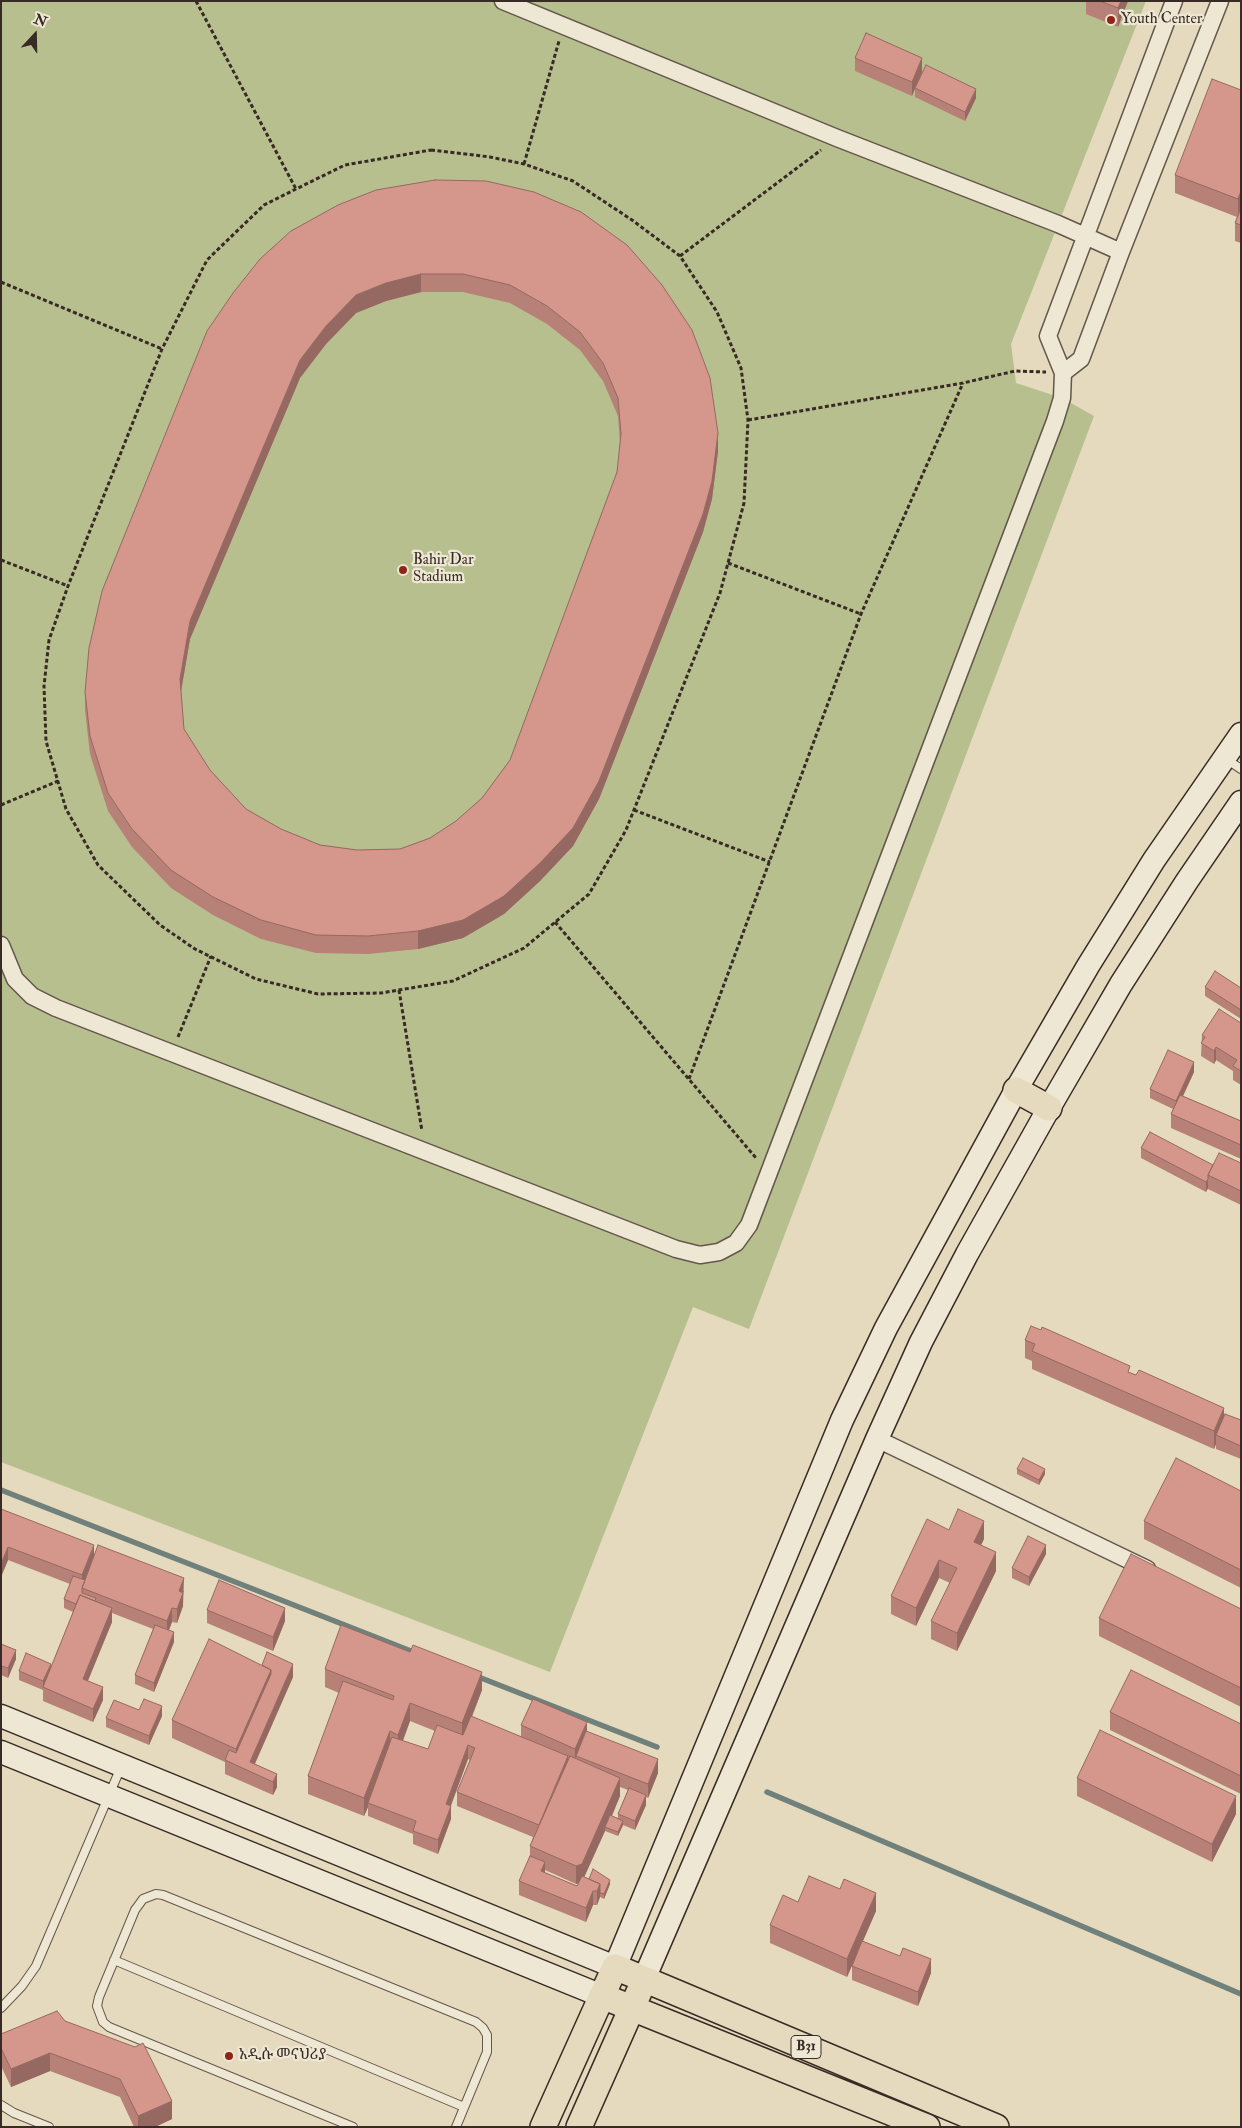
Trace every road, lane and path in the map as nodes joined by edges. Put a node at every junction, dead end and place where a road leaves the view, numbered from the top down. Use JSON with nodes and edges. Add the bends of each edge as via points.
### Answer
{"nodes":[{"id":1,"x":196,"y":1,"type":"edge"},
{"id":2,"x":503,"y":1,"type":"edge"},
{"id":3,"x":1174,"y":1,"type":"edge"},
{"id":4,"x":1220,"y":1,"type":"edge"},
{"id":5,"x":564,"y":26,"type":"junction"},
{"id":6,"x":838,"y":138,"type":"junction"},
{"id":7,"x":524,"y":164,"type":"junction"},
{"id":8,"x":296,"y":189,"type":"junction"},
{"id":9,"x":1085,"y":236,"type":"junction"},
{"id":10,"x":1121,"y":252,"type":"junction"},
{"id":11,"x":680,"y":256,"type":"junction"},
{"id":12,"x":1,"y":282,"type":"edge"},
{"id":13,"x":162,"y":349,"type":"junction"},
{"id":14,"x":1063,"y":373,"type":"junction"},
{"id":15,"x":963,"y":383,"type":"junction"},
{"id":16,"x":748,"y":420,"type":"junction"},
{"id":17,"x":1,"y":560,"type":"edge"},
{"id":18,"x":728,"y":563,"type":"junction"},
{"id":19,"x":68,"y":586,"type":"junction"},
{"id":20,"x":862,"y":614,"type":"junction"},
{"id":21,"x":1241,"y":734,"type":"edge"},
{"id":22,"x":1232,"y":764,"type":"edge"},
{"id":23,"x":58,"y":781,"type":"junction"},
{"id":24,"x":1241,"y":802,"type":"edge"},
{"id":25,"x":1,"y":805,"type":"edge"},
{"id":26,"x":634,"y":810,"type":"junction"},
{"id":27,"x":770,"y":862,"type":"junction"},
{"id":28,"x":555,"y":922,"type":"junction"},
{"id":29,"x":1,"y":945,"type":"edge"},
{"id":30,"x":211,"y":956,"type":"junction"},
{"id":31,"x":399,"y":990,"type":"junction"},
{"id":32,"x":171,"y":1053,"type":"junction"},
{"id":33,"x":689,"y":1079,"type":"junction"},
{"id":34,"x":1016,"y":1090,"type":"junction"},
{"id":35,"x":1049,"y":1108,"type":"junction"},
{"id":36,"x":425,"y":1152,"type":"junction"},
{"id":37,"x":768,"y":1172,"type":"junction"},
{"id":38,"x":877,"y":1439,"type":"junction"},
{"id":39,"x":1161,"y":1576,"type":"edge"},
{"id":40,"x":1,"y":1716,"type":"edge"},
{"id":41,"x":1,"y":1752,"type":"edge"},
{"id":42,"x":122,"y":1766,"type":"junction"},
{"id":43,"x":109,"y":1796,"type":"junction"},
{"id":44,"x":114,"y":1960,"type":"junction"},
{"id":45,"x":615,"y":1967,"type":"junction"},
{"id":46,"x":644,"y":1979,"type":"junction"},
{"id":47,"x":602,"y":1996,"type":"junction"},
{"id":48,"x":1,"y":2008,"type":"edge"},
{"id":49,"x":632,"y":2008,"type":"junction"},
{"id":50,"x":1,"y":2105,"type":"edge"},
{"id":51,"x":464,"y":2107,"type":"junction"},
{"id":52,"x":49,"y":2127,"type":"edge"},
{"id":53,"x":353,"y":2127,"type":"edge"},
{"id":54,"x":456,"y":2127,"type":"edge"},
{"id":55,"x":543,"y":2127,"type":"edge"},
{"id":56,"x":579,"y":2127,"type":"edge"},
{"id":57,"x":927,"y":2127,"type":"edge"},
{"id":58,"x":996,"y":2127,"type":"edge"}],
"edges":[{"from":1,"to":8,"type":"path"},
{"from":2,"to":5,"type":"street"},
{"from":3,"to":9,"type":"street"},
{"from":4,"to":10,"type":"street"},
{"from":5,"to":6,"type":"street"},
{"from":5,"to":7,"type":"path"},
{"from":6,"to":9,"type":"street"},
{"from":6,"to":11,"type":"path"},
{"from":7,"to":8,"type":"path","via":[[431,150],[345,165]]},
{"from":7,"to":11,"type":"path","via":[[573,180]]},
{"from":8,"to":13,"type":"path","via":[[264,205],[207,260]]},
{"from":9,"to":10,"type":"street"},
{"from":9,"to":14,"type":"street","via":[[1048,336]]},
{"from":10,"to":14,"type":"street","via":[[1081,359]]},
{"from":11,"to":16,"type":"path","via":[[717,312],[741,368]]},
{"from":12,"to":13,"type":"path"},
{"from":13,"to":19,"type":"path"},
{"from":14,"to":15,"type":"path","via":[[1015,371]]},
{"from":14,"to":37,"type":"street","via":[[1062,398],[1055,421]]},
{"from":15,"to":16,"type":"path"},
{"from":15,"to":20,"type":"path"},
{"from":16,"to":18,"type":"path","via":[[744,504]]},
{"from":17,"to":19,"type":"path"},
{"from":18,"to":20,"type":"path"},
{"from":18,"to":26,"type":"path","via":[[720,593]]},
{"from":19,"to":23,"type":"path","via":[[49,640],[44,686],[46,741]]},
{"from":20,"to":27,"type":"path"},
{"from":21,"to":22,"type":"street"},
{"from":22,"to":34,"type":"street","via":[[1154,860]]},
{"from":23,"to":25,"type":"path"},
{"from":23,"to":30,"type":"path","via":[[66,809],[98,865],[160,924],[195,949]]},
{"from":24,"to":35,"type":"street","via":[[1126,976]]},
{"from":26,"to":27,"type":"path"},
{"from":26,"to":28,"type":"path","via":[[589,894]]},
{"from":27,"to":33,"type":"path"},
{"from":28,"to":31,"type":"path","via":[[524,948],[453,980]]},
{"from":28,"to":33,"type":"path"},
{"from":29,"to":32,"type":"street","via":[[15,978],[32,996]]},
{"from":30,"to":31,"type":"path","via":[[256,979],[318,994]]},
{"from":30,"to":32,"type":"path"},
{"from":31,"to":36,"type":"path"},
{"from":32,"to":36,"type":"street"},
{"from":33,"to":37,"type":"path"},
{"from":34,"to":35,"type":"main road"},
{"from":34,"to":45,"type":"street","via":[[886,1328],[842,1420]]},
{"from":35,"to":38,"type":"street","via":[[921,1342]]},
{"from":36,"to":37,"type":"street","via":[[700,1256],[736,1243],[748,1225]]},
{"from":38,"to":39,"type":"street"},
{"from":38,"to":46,"type":"street"},
{"from":40,"to":42,"type":"street"},
{"from":41,"to":43,"type":"street"},
{"from":42,"to":43,"type":"lane"},
{"from":42,"to":45,"type":"street"},
{"from":43,"to":47,"type":"street"},
{"from":43,"to":48,"type":"lane","via":[[36,1966]]},
{"from":44,"to":51,"type":"lane"},
{"from":44,"to":51,"type":"lane","via":[[139,1904],[150,1896],[163,1895],[476,2022],[487,2035],[487,2052]]},
{"from":44,"to":53,"type":"lane","via":[[97,2006],[102,2022],[109,2027]]},
{"from":45,"to":46,"type":"main road","number":"B31"},
{"from":45,"to":47,"type":"main road"},
{"from":46,"to":49,"type":"main road"},
{"from":46,"to":58,"type":"main road","number":"B31"},
{"from":47,"to":49,"type":"main road","number":"B31"},
{"from":47,"to":55,"type":"main road"},
{"from":49,"to":56,"type":"main road"},
{"from":49,"to":57,"type":"main road","number":"B31"},
{"from":50,"to":52,"type":"lane"},
{"from":51,"to":54,"type":"lane"}]}
